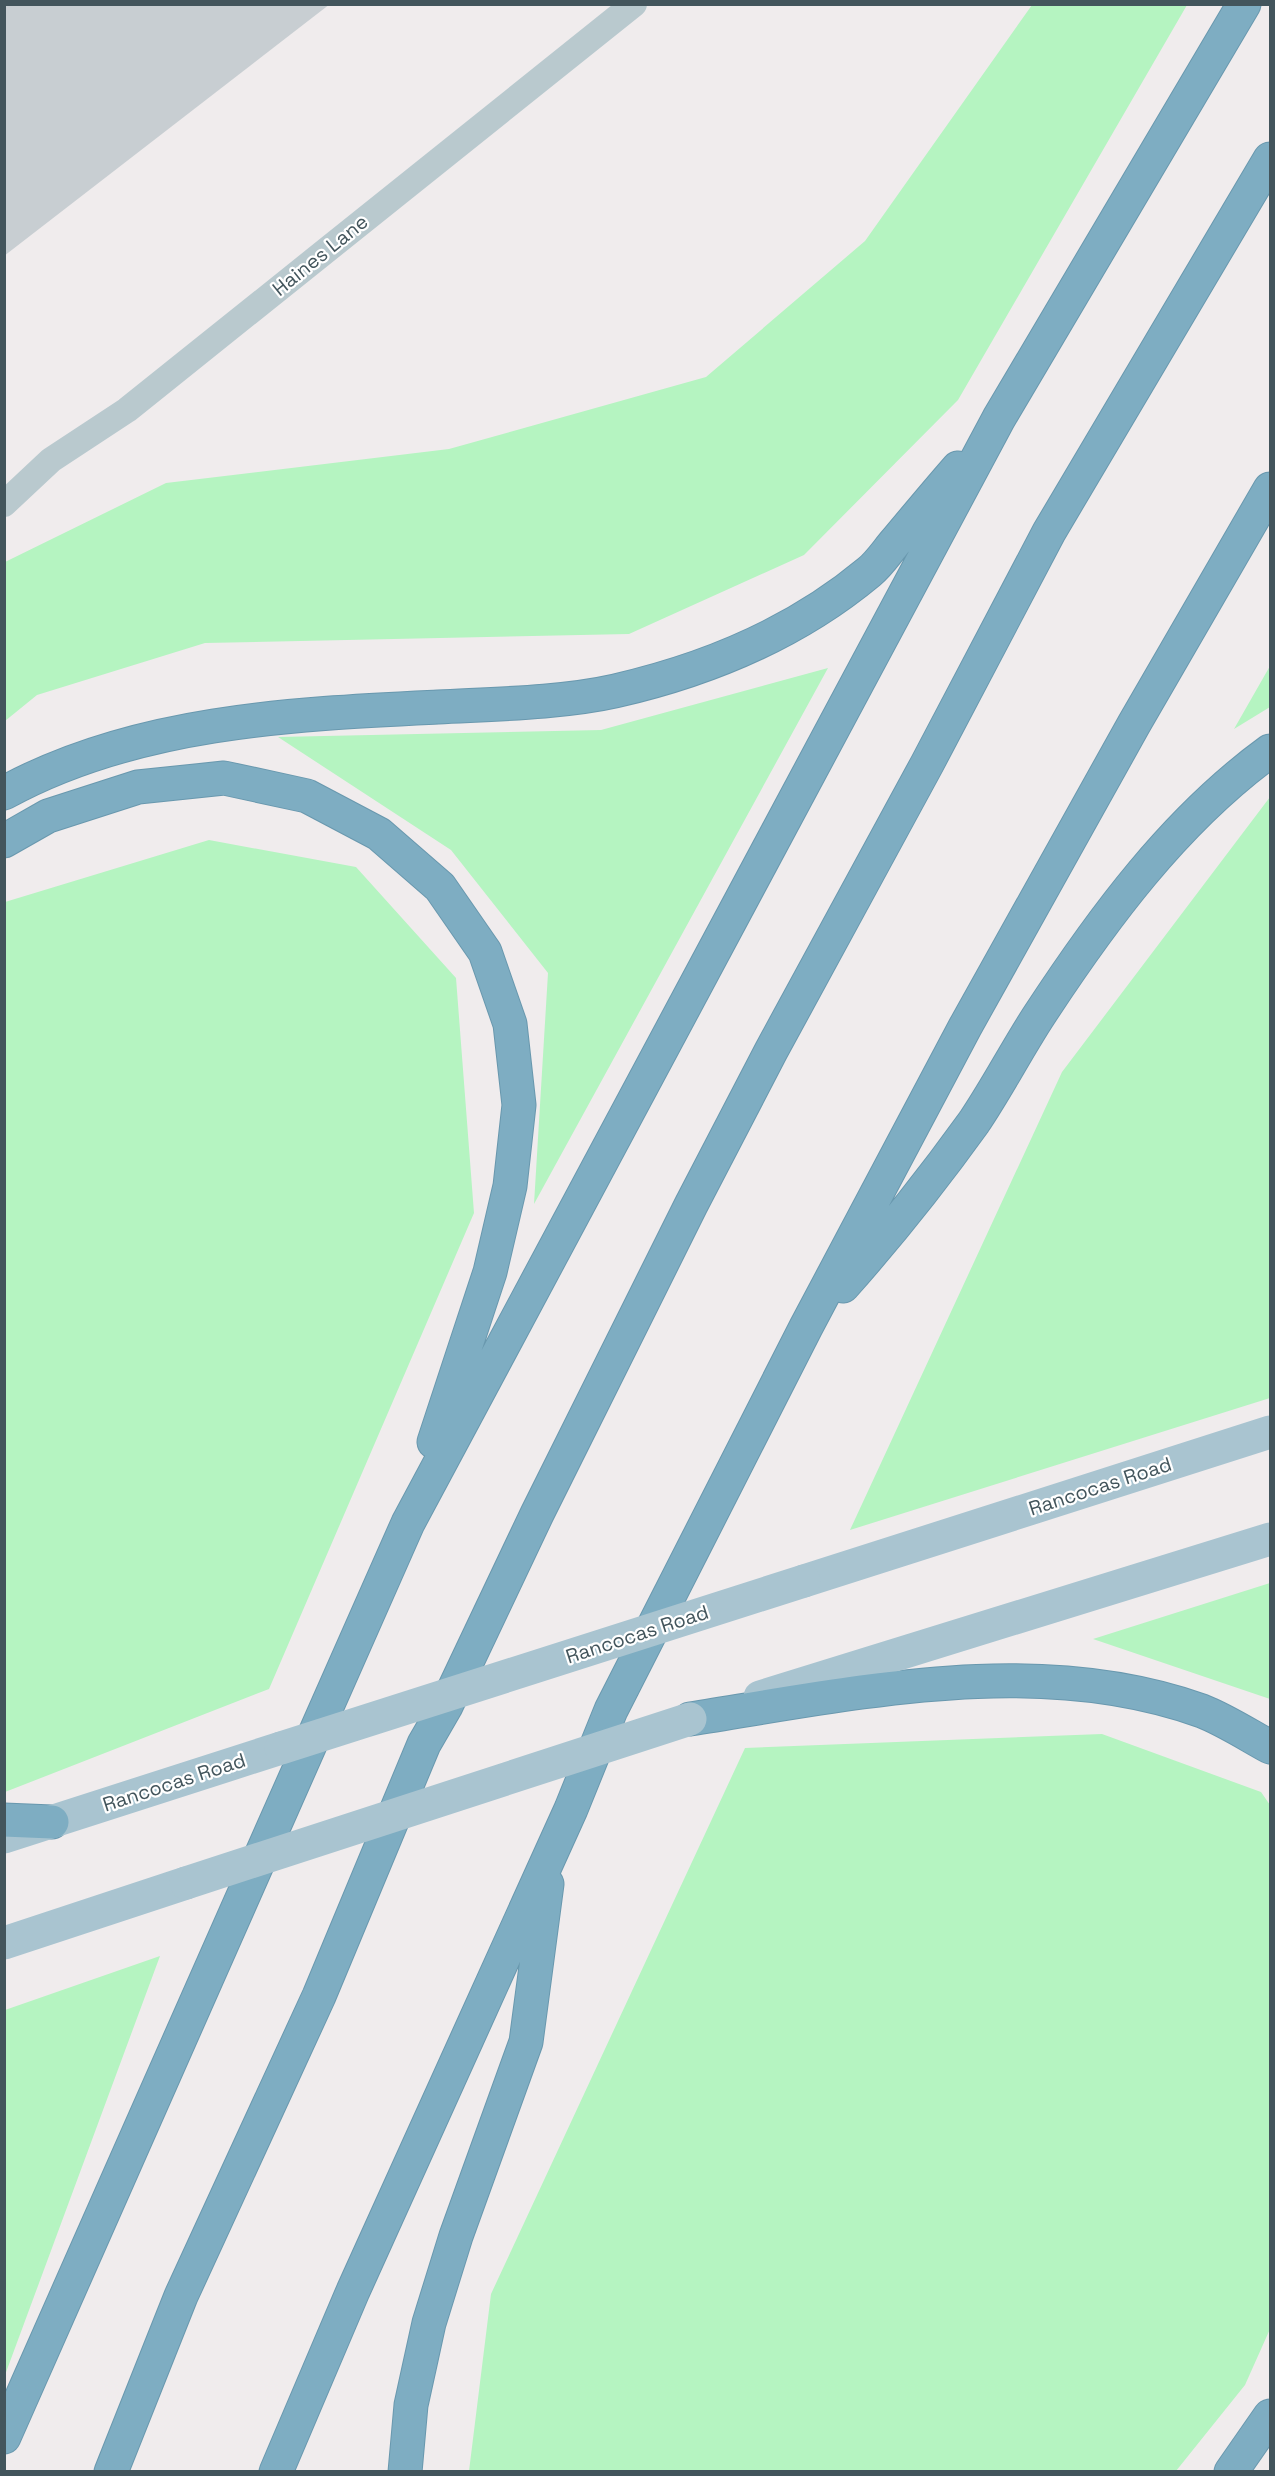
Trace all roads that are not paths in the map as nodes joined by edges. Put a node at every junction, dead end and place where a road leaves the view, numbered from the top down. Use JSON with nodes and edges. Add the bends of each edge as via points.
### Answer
{"nodes":[{"id":1,"x":634,"y":4,"type":"edge"},
{"id":2,"x":1244,"y":4,"type":"edge"},
{"id":3,"x":1270,"y":159,"type":"edge"},
{"id":4,"x":999,"y":418,"type":"junction"},
{"id":5,"x":1270,"y":489,"type":"edge"},
{"id":6,"x":4,"y":504,"type":"edge"},
{"id":7,"x":1270,"y":751,"type":"edge"},
{"id":8,"x":4,"y":793,"type":"edge"},
{"id":9,"x":4,"y":841,"type":"edge"},
{"id":10,"x":806,"y":1327,"type":"junction"},
{"id":11,"x":1270,"y":1432,"type":"edge"},
{"id":12,"x":408,"y":1523,"type":"junction"},
{"id":13,"x":1270,"y":1539,"type":"edge"},
{"id":14,"x":690,"y":1719,"type":"junction"},
{"id":15,"x":1270,"y":1747,"type":"edge"},
{"id":16,"x":4,"y":1820,"type":"edge"},
{"id":17,"x":52,"y":1822,"type":"junction"},
{"id":18,"x":4,"y":1837,"type":"edge"},
{"id":19,"x":551,"y":1851,"type":"junction"},
{"id":20,"x":4,"y":1943,"type":"edge"},
{"id":21,"x":1270,"y":2416,"type":"edge"},
{"id":22,"x":7,"y":2429,"type":"edge"},
{"id":23,"x":111,"y":2472,"type":"edge"},
{"id":24,"x":276,"y":2472,"type":"edge"},
{"id":25,"x":405,"y":2472,"type":"edge"},
{"id":26,"x":1231,"y":2472,"type":"edge"}],
"edges":[{"from":1,"to":6,"type":"lane","name":"Haines Lane","via":[[127,410],[51,460]]},
{"from":2,"to":4,"type":"highway"},
{"from":3,"to":23,"type":"highway","via":[[1049,532],[691,1205],[424,1744],[319,1996],[180,2296]]},
{"from":4,"to":8,"type":"highway","via":[[871,571],[793,625],[707,666],[613,692],[514,703],[311,713],[214,727],[122,746],[33,777]]},
{"from":4,"to":12,"type":"highway"},
{"from":5,"to":10,"type":"highway","via":[[965,1027]]},
{"from":7,"to":10,"type":"highway","via":[[1245,769],[1170,842],[1101,924],[1037,1018],[975,1120],[896,1226]]},
{"from":9,"to":12,"type":"highway","via":[[48,816],[138,787],[224,778],[307,796],[379,834],[440,887],[485,952],[510,1024],[519,1105],[510,1186],[490,1272]]},
{"from":10,"to":19,"type":"highway","via":[[611,1710]]},
{"from":11,"to":17,"type":"main road","name":"Rancocas Road","bridge":true},
{"from":12,"to":22,"type":"highway"},
{"from":13,"to":14,"type":"main road"},
{"from":14,"to":15,"type":"highway","via":[[960,1681],[1045,1683],[1126,1690],[1203,1712]]},
{"from":14,"to":20,"type":"main road","bridge":true},
{"from":16,"to":17,"type":"highway"},
{"from":17,"to":18,"type":"main road","name":"Rancocas Road"},
{"from":19,"to":24,"type":"highway"},
{"from":19,"to":25,"type":"highway","via":[[526,2042],[429,2323],[411,2405]]},
{"from":21,"to":26,"type":"highway"}]}
